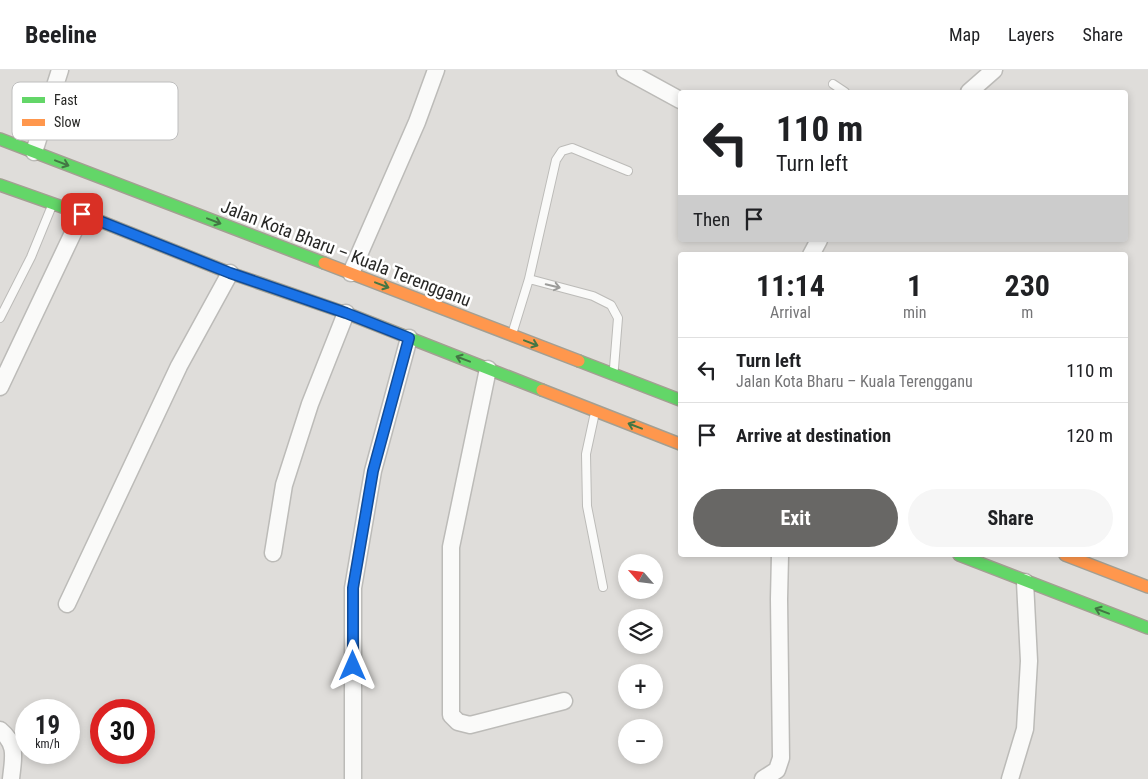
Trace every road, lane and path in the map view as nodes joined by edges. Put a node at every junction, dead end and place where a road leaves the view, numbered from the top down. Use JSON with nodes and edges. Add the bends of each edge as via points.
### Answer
{"nodes":[{"id":1,"x":60,"y":70,"type":"edge"},
{"id":2,"x":436,"y":70,"type":"edge"},
{"id":3,"x":625,"y":70,"type":"edge"},
{"id":4,"x":994,"y":70,"type":"edge"},
{"id":5,"x":56,"y":82,"type":"edge"},
{"id":6,"x":833,"y":84,"type":"dead end"},
{"id":7,"x":842,"y":90,"type":"edge"},
{"id":8,"x":971,"y":90,"type":"edge"},
{"id":9,"x":678,"y":99,"type":"edge"},
{"id":10,"x":0,"y":139,"type":"edge"},
{"id":11,"x":38,"y":140,"type":"edge"},
{"id":12,"x":34,"y":152,"type":"junction"},
{"id":13,"x":628,"y":171,"type":"dead end"},
{"id":14,"x":0,"y":185,"type":"edge"},
{"id":15,"x":52,"y":204,"type":"junction"},
{"id":16,"x":82,"y":214,"type":"junction"},
{"id":17,"x":230,"y":273,"type":"junction"},
{"id":18,"x":351,"y":273,"type":"junction"},
{"id":19,"x":529,"y":279,"type":"junction"},
{"id":20,"x":346,"y":313,"type":"junction"},
{"id":21,"x":0,"y":318,"type":"edge"},
{"id":22,"x":512,"y":335,"type":"junction"},
{"id":23,"x":409,"y":338,"type":"junction"},
{"id":24,"x":488,"y":369,"type":"junction"},
{"id":25,"x":614,"y":374,"type":"junction"},
{"id":26,"x":0,"y":387,"type":"edge"},
{"id":27,"x":678,"y":399,"type":"edge"},
{"id":28,"x":596,"y":411,"type":"junction"},
{"id":29,"x":678,"y":443,"type":"edge"},
{"id":30,"x":273,"y":552,"type":"dead end"},
{"id":31,"x":780,"y":557,"type":"edge"},
{"id":32,"x":964,"y":557,"type":"edge"},
{"id":33,"x":1070,"y":557,"type":"edge"},
{"id":34,"x":1025,"y":582,"type":"junction"},
{"id":35,"x":603,"y":587,"type":"dead end"},
{"id":36,"x":1148,"y":587,"type":"edge"},
{"id":37,"x":67,"y":604,"type":"dead end"},
{"id":38,"x":1148,"y":628,"type":"edge"},
{"id":39,"x":564,"y":701,"type":"dead end"},
{"id":40,"x":0,"y":730,"type":"edge"},
{"id":41,"x":11,"y":779,"type":"edge"},
{"id":42,"x":353,"y":779,"type":"edge"},
{"id":43,"x":763,"y":779,"type":"edge"},
{"id":44,"x":1010,"y":779,"type":"edge"}],
"edges":[{"from":1,"to":5,"type":"street"},
{"from":2,"to":18,"type":"street","via":[[417,122]]},
{"from":3,"to":9,"type":"street"},
{"from":4,"to":8,"type":"street"},
{"from":6,"to":7,"type":"lane"},
{"from":10,"to":12,"type":"highway","name":"Jalan Kota Bharu – Kuala Terengganu"},
{"from":11,"to":12,"type":"street"},
{"from":12,"to":18,"type":"highway","name":"Jalan Kota Bharu – Kuala Terengganu","one_way":true},
{"from":13,"to":19,"type":"lane","via":[[572,148],[562,151],[556,160]]},
{"from":14,"to":15,"type":"highway"},
{"from":15,"to":16,"type":"highway"},
{"from":15,"to":21,"type":"lane","via":[[31,257]]},
{"from":16,"to":17,"type":"highway"},
{"from":16,"to":26,"type":"street"},
{"from":17,"to":20,"type":"highway"},
{"from":17,"to":37,"type":"street","via":[[179,366]]},
{"from":18,"to":22,"type":"highway","name":"Jalan Kota Bharu – Kuala Terengganu","one_way":true,"via":[[451,317]]},
{"from":19,"to":22,"type":"lane"},
{"from":19,"to":25,"type":"lane","one_way":true,"via":[[593,296],[611,305],[618,318]]},
{"from":20,"to":23,"type":"highway"},
{"from":20,"to":30,"type":"street","via":[[310,404],[284,485]]},
{"from":22,"to":25,"type":"highway","name":"Jalan Kota Bharu – Kuala Terengganu","one_way":true},
{"from":24,"to":23,"type":"highway","one_way":true,"via":[[440,345]]},
{"from":23,"to":42,"type":"street","via":[[373,471],[353,588]]},
{"from":24,"to":28,"type":"highway"},
{"from":24,"to":39,"type":"street","via":[[451,547],[451,715],[458,722],[470,725]]},
{"from":25,"to":27,"type":"highway","name":"Jalan Kota Bharu – Kuala Terengganu"},
{"from":29,"to":28,"type":"highway","one_way":true},
{"from":28,"to":35,"type":"lane","via":[[586,454],[586,506]]},
{"from":31,"to":43,"type":"street","via":[[781,758],[777,770]]},
{"from":32,"to":34,"type":"highway"},
{"from":33,"to":36,"type":"highway"},
{"from":38,"to":34,"type":"highway","one_way":true},
{"from":34,"to":44,"type":"street","via":[[1029,661],[1025,729]]},
{"from":40,"to":41,"type":"street","via":[[14,749]]}]}
